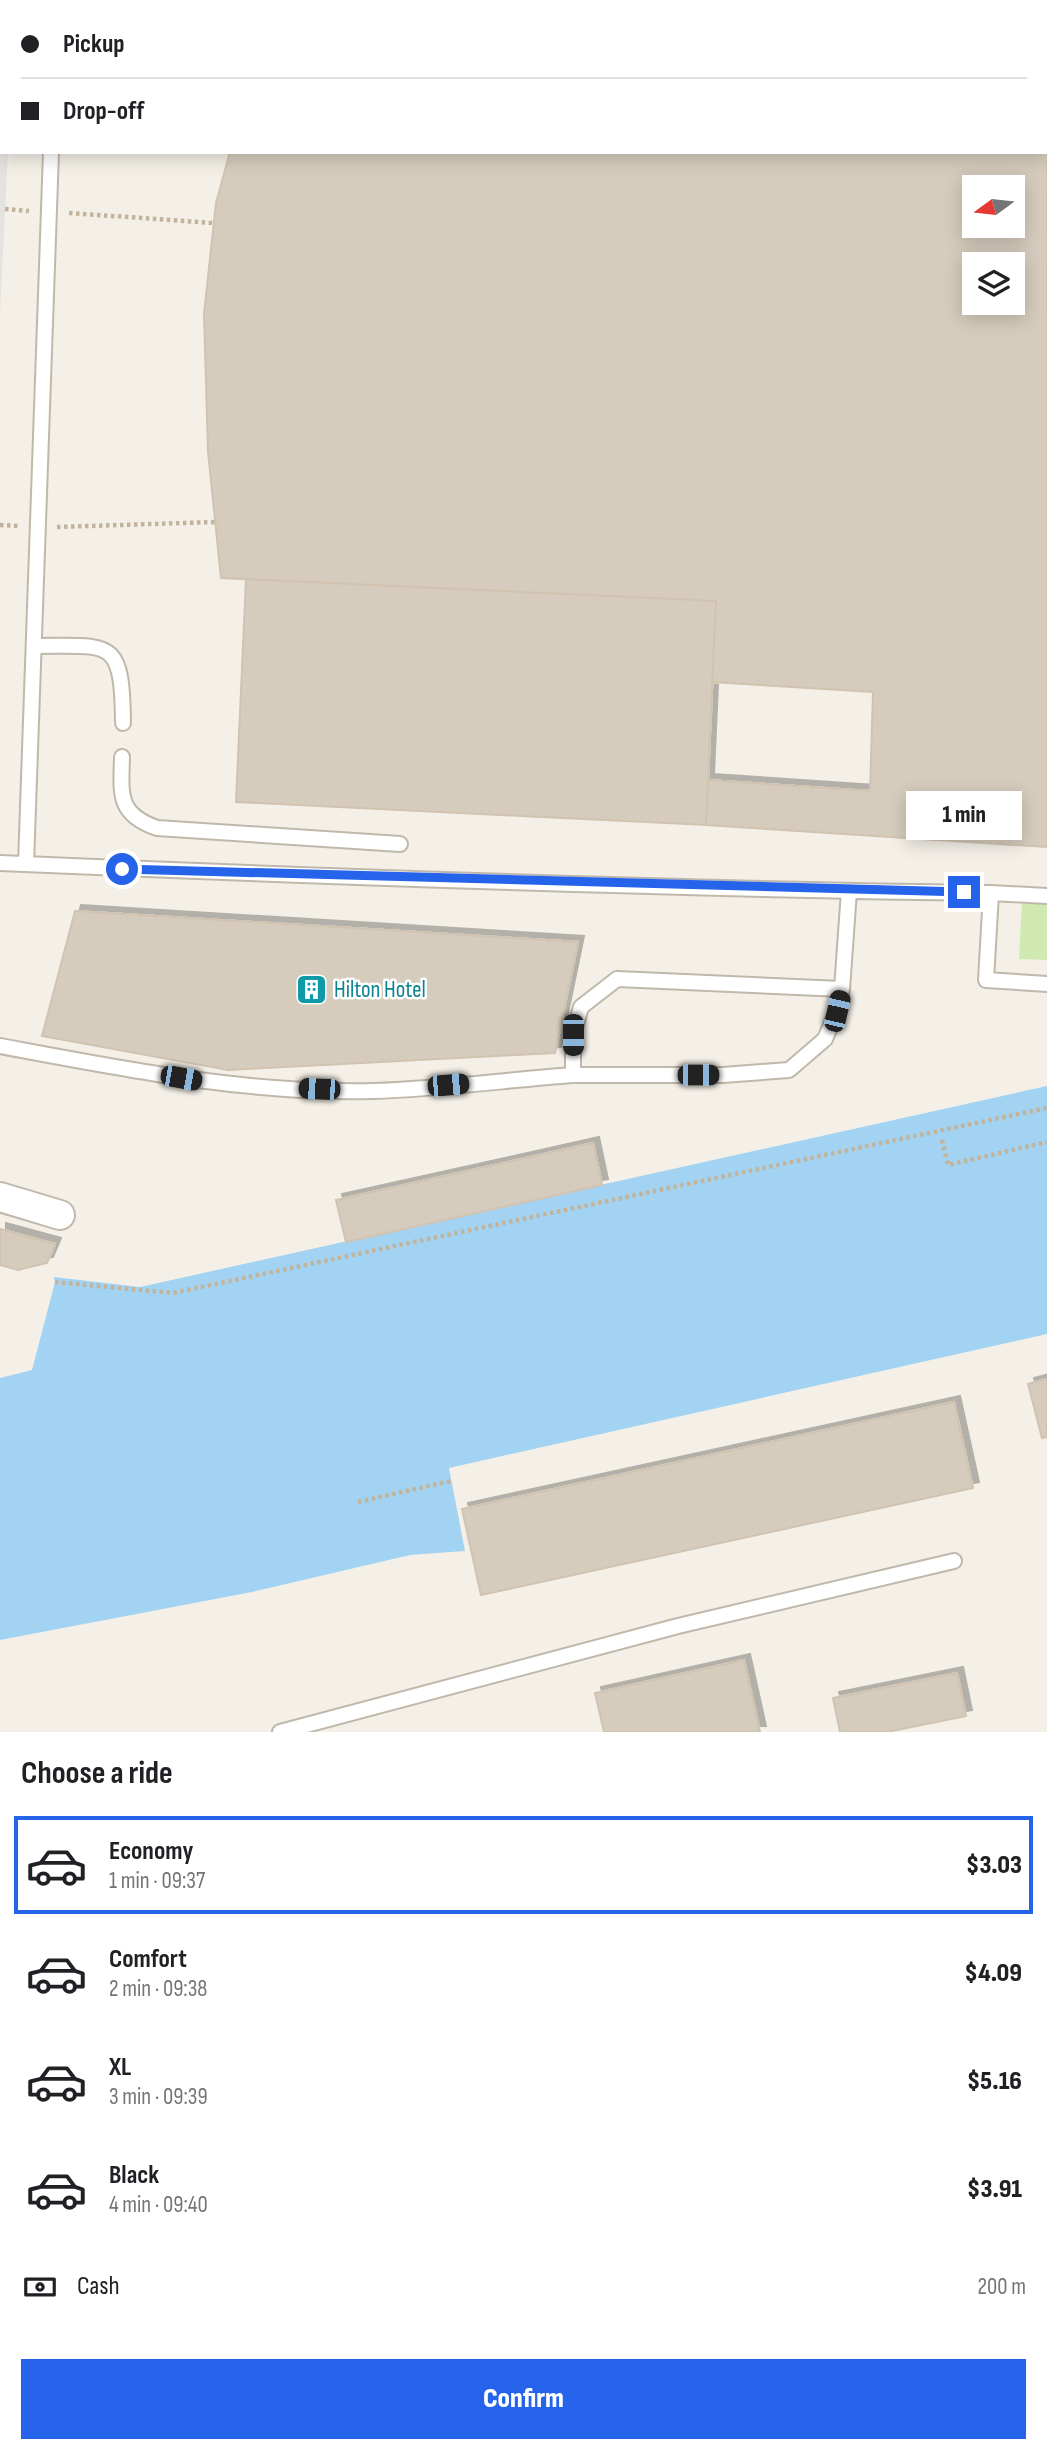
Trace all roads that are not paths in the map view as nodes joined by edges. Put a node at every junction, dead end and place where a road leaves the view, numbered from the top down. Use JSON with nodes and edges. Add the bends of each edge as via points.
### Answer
{"nodes":[{"id":1,"x":51,"y":154,"type":"edge"},
{"id":2,"x":34,"y":646,"type":"junction"},
{"id":3,"x":122,"y":723,"type":"dead end"},
{"id":4,"x":122,"y":757,"type":"dead end"},
{"id":5,"x":400,"y":844,"type":"dead end"},
{"id":6,"x":0,"y":863,"type":"edge"},
{"id":7,"x":26,"y":864,"type":"junction"},
{"id":8,"x":849,"y":891,"type":"junction"},
{"id":9,"x":991,"y":893,"type":"junction"},
{"id":10,"x":1047,"y":896,"type":"edge"},
{"id":11,"x":1047,"y":984,"type":"edge"},
{"id":12,"x":842,"y":989,"type":"junction"},
{"id":13,"x":0,"y":1046,"type":"edge"},
{"id":14,"x":573,"y":1075,"type":"junction"},
{"id":15,"x":0,"y":1197,"type":"edge"},
{"id":16,"x":60,"y":1215,"type":"dead end"},
{"id":17,"x":954,"y":1562,"type":"dead end"},
{"id":18,"x":280,"y":1732,"type":"edge"}],
"edges":[{"from":1,"to":2,"type":"lane"},
{"from":2,"to":3,"type":"lane","via":[[108,650],[119,664]]},
{"from":2,"to":7,"type":"lane"},
{"from":4,"to":5,"type":"lane","via":[[121,793],[127,810],[140,822],[157,828]]},
{"from":6,"to":7,"type":"lane"},
{"from":7,"to":8,"type":"lane"},
{"from":8,"to":9,"type":"lane"},
{"from":8,"to":12,"type":"lane"},
{"from":9,"to":10,"type":"lane"},
{"from":9,"to":11,"type":"lane","via":[[986,981]]},
{"from":12,"to":14,"type":"lane","via":[[825,1039],[789,1070]]},
{"from":12,"to":14,"type":"lane","via":[[617,979],[581,1007],[573,1035]]},
{"from":13,"to":14,"type":"lane","via":[[204,1082],[293,1089],[373,1091]]},
{"from":15,"to":16,"type":"street"},
{"from":17,"to":18,"type":"lane","via":[[678,1626]]}]}
